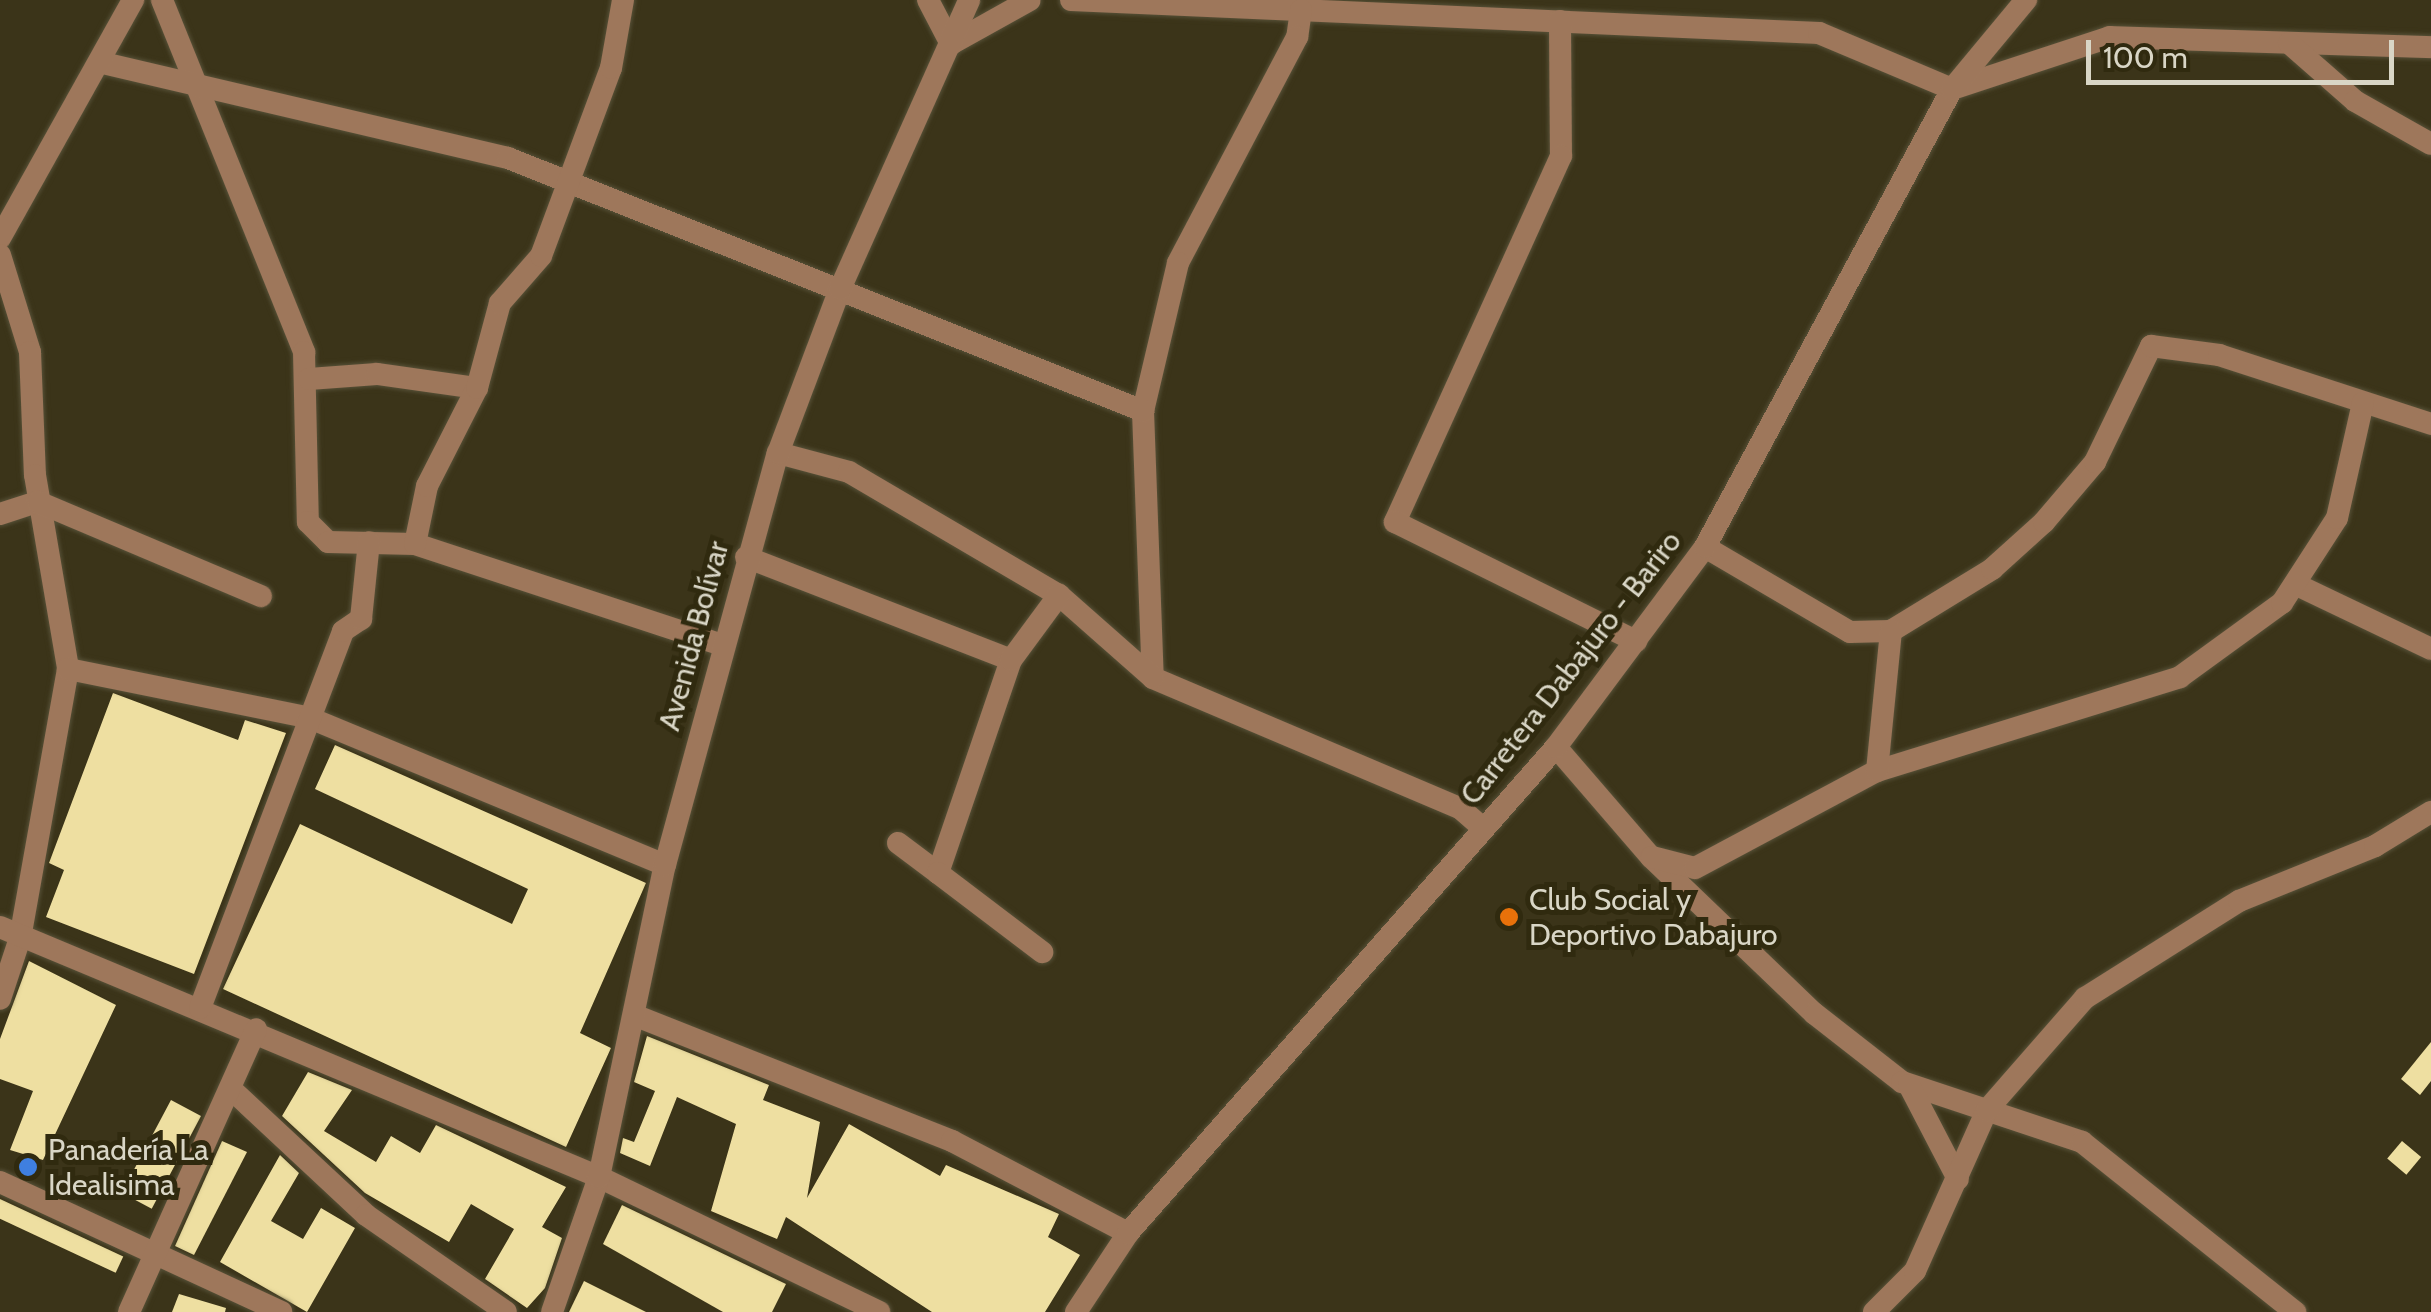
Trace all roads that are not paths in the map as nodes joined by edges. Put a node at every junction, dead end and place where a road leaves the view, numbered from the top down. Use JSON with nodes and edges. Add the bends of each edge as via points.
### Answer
{"nodes":[{"id":1,"x":133,"y":0,"type":"edge"},
{"id":2,"x":162,"y":0,"type":"edge"},
{"id":3,"x":623,"y":0,"type":"edge"},
{"id":4,"x":928,"y":0,"type":"edge"},
{"id":5,"x":970,"y":0,"type":"edge"},
{"id":6,"x":1030,"y":0,"type":"edge"},
{"id":7,"x":1071,"y":0,"type":"edge"},
{"id":8,"x":2026,"y":0,"type":"edge"},
{"id":9,"x":1302,"y":10,"type":"junction"},
{"id":10,"x":1560,"y":21,"type":"junction"},
{"id":11,"x":2288,"y":43,"type":"junction"},
{"id":12,"x":951,"y":44,"type":"junction"},
{"id":13,"x":2431,"y":47,"type":"edge"},
{"id":14,"x":103,"y":63,"type":"junction"},
{"id":15,"x":1952,"y":89,"type":"junction"},
{"id":16,"x":200,"y":90,"type":"junction"},
{"id":17,"x":2431,"y":144,"type":"edge"},
{"id":18,"x":569,"y":182,"type":"junction"},
{"id":19,"x":0,"y":238,"type":"edge"},
{"id":20,"x":0,"y":256,"type":"edge"},
{"id":21,"x":840,"y":289,"type":"junction"},
{"id":22,"x":8,"y":314,"type":"edge"},
{"id":23,"x":309,"y":379,"type":"junction"},
{"id":24,"x":477,"y":388,"type":"junction"},
{"id":25,"x":2363,"y":402,"type":"junction"},
{"id":26,"x":1143,"y":411,"type":"junction"},
{"id":27,"x":2431,"y":424,"type":"edge"},
{"id":28,"x":778,"y":453,"type":"junction"},
{"id":29,"x":38,"y":502,"type":"junction"},
{"id":30,"x":0,"y":514,"type":"edge"},
{"id":31,"x":368,"y":542,"type":"junction"},
{"id":32,"x":414,"y":544,"type":"junction"},
{"id":33,"x":1705,"y":547,"type":"junction"},
{"id":34,"x":746,"y":557,"type":"junction"},
{"id":35,"x":2297,"y":585,"type":"junction"},
{"id":36,"x":1058,"y":595,"type":"junction"},
{"id":37,"x":262,"y":596,"type":"dead end"},
{"id":38,"x":1892,"y":631,"type":"junction"},
{"id":39,"x":1636,"y":641,"type":"junction"},
{"id":40,"x":720,"y":644,"type":"junction"},
{"id":41,"x":2431,"y":649,"type":"edge"},
{"id":42,"x":1011,"y":660,"type":"junction"},
{"id":43,"x":68,"y":669,"type":"junction"},
{"id":44,"x":1154,"y":678,"type":"junction"},
{"id":45,"x":310,"y":718,"type":"junction"},
{"id":46,"x":1556,"y":747,"type":"junction"},
{"id":47,"x":1877,"y":771,"type":"junction"},
{"id":48,"x":2431,"y":812,"type":"edge"},
{"id":49,"x":1484,"y":828,"type":"junction"},
{"id":50,"x":898,"y":843,"type":"dead end"},
{"id":51,"x":1651,"y":857,"type":"junction"},
{"id":52,"x":665,"y":865,"type":"junction"},
{"id":53,"x":938,"y":873,"type":"junction"},
{"id":54,"x":10,"y":932,"type":"edge"},
{"id":55,"x":1042,"y":952,"type":"dead end"},
{"id":56,"x":0,"y":999,"type":"edge"},
{"id":57,"x":200,"y":1008,"type":"junction"},
{"id":58,"x":634,"y":1015,"type":"junction"},
{"id":59,"x":256,"y":1030,"type":"junction"},
{"id":60,"x":1910,"y":1085,"type":"junction"},
{"id":61,"x":230,"y":1088,"type":"junction"},
{"id":62,"x":1987,"y":1110,"type":"junction"},
{"id":63,"x":600,"y":1177,"type":"junction"},
{"id":64,"x":1958,"y":1179,"type":"junction"},
{"id":65,"x":0,"y":1182,"type":"edge"},
{"id":66,"x":1128,"y":1233,"type":"junction"},
{"id":67,"x":160,"y":1251,"type":"junction"},
{"id":68,"x":129,"y":1312,"type":"edge"},
{"id":69,"x":280,"y":1312,"type":"edge"},
{"id":70,"x":506,"y":1312,"type":"edge"},
{"id":71,"x":552,"y":1312,"type":"edge"},
{"id":72,"x":880,"y":1312,"type":"edge"},
{"id":73,"x":1076,"y":1312,"type":"edge"},
{"id":74,"x":1874,"y":1312,"type":"edge"},
{"id":75,"x":2295,"y":1312,"type":"edge"}],
"edges":[{"from":1,"to":14,"type":"street"},
{"from":2,"to":16,"type":"street"},
{"from":3,"to":18,"type":"street","via":[[610,68]]},
{"from":4,"to":12,"type":"street"},
{"from":5,"to":12,"type":"street","name":"Avenida Bolívar"},
{"from":6,"to":12,"type":"street"},
{"from":7,"to":9,"type":"street"},
{"from":8,"to":15,"type":"street","name":"Carretera Dabajuro - Bariro"},
{"from":9,"to":10,"type":"street"},
{"from":9,"to":26,"type":"street","via":[[1297,37],[1178,263]]},
{"from":10,"to":15,"type":"street","via":[[1819,33]]},
{"from":10,"to":39,"type":"street","via":[[1560,156],[1395,522]]},
{"from":11,"to":13,"type":"street"},
{"from":11,"to":15,"type":"street","via":[[2110,38]]},
{"from":11,"to":17,"type":"street","via":[[2355,101]]},
{"from":12,"to":21,"type":"street","name":"Avenida Bolívar"},
{"from":14,"to":16,"type":"street"},
{"from":14,"to":19,"type":"street","via":[[31,172]]},
{"from":15,"to":33,"type":"street","name":"Carretera Dabajuro - Bariro"},
{"from":16,"to":18,"type":"street","via":[[508,158]]},
{"from":16,"to":23,"type":"street","via":[[204,119]]},
{"from":18,"to":21,"type":"street"},
{"from":18,"to":24,"type":"street","via":[[541,256],[500,304]]},
{"from":20,"to":22,"type":"street"},
{"from":21,"to":26,"type":"street"},
{"from":21,"to":28,"type":"street","name":"Avenida Bolívar"},
{"from":22,"to":29,"type":"street","via":[[30,352]]},
{"from":23,"to":24,"type":"street","via":[[376,374]]},
{"from":23,"to":31,"type":"street","via":[[308,522],[328,542]]},
{"from":24,"to":32,"type":"street","via":[[427,486]]},
{"from":25,"to":27,"type":"street"},
{"from":25,"to":35,"type":"street","via":[[2337,518]]},
{"from":25,"to":38,"type":"street","via":[[2219,355],[2150,346],[2094,462],[2044,522],[1992,569]]},
{"from":26,"to":44,"type":"street"},
{"from":28,"to":34,"type":"street","name":"Avenida Bolívar"},
{"from":28,"to":36,"type":"street","via":[[849,472]]},
{"from":29,"to":30,"type":"street"},
{"from":29,"to":37,"type":"street"},
{"from":29,"to":43,"type":"street"},
{"from":31,"to":32,"type":"street"},
{"from":31,"to":45,"type":"street","via":[[360,619],[343,632]]},
{"from":32,"to":40,"type":"street"},
{"from":33,"to":38,"type":"street","via":[[1850,632]]},
{"from":33,"to":39,"type":"street","name":"Carretera Dabajuro - Bariro"},
{"from":34,"to":40,"type":"street","name":"Avenida Bolívar"},
{"from":34,"to":42,"type":"street"},
{"from":35,"to":41,"type":"street"},
{"from":35,"to":47,"type":"street","via":[[2180,678]]},
{"from":36,"to":42,"type":"street"},
{"from":36,"to":44,"type":"street"},
{"from":38,"to":47,"type":"street"},
{"from":39,"to":46,"type":"street","name":"Carretera Dabajuro - Bariro"},
{"from":40,"to":52,"type":"street","name":"Avenida Bolívar"},
{"from":42,"to":53,"type":"street"},
{"from":43,"to":45,"type":"street"},
{"from":43,"to":54,"type":"street"},
{"from":44,"to":49,"type":"street","via":[[1462,808]]},
{"from":45,"to":52,"type":"street"},
{"from":45,"to":57,"type":"street"},
{"from":46,"to":49,"type":"street","name":"Carretera Dabajuro - Bariro"},
{"from":46,"to":51,"type":"street"},
{"from":47,"to":51,"type":"street","via":[[1696,868]]},
{"from":48,"to":62,"type":"street","via":[[2375,846],[2239,901],[2085,998]]},
{"from":49,"to":66,"type":"street","name":"Carretera Dabajuro - Bariro"},
{"from":50,"to":53,"type":"street"},
{"from":51,"to":60,"type":"street","via":[[1815,1014]]},
{"from":52,"to":58,"type":"street","name":"Avenida Bolívar"},
{"from":53,"to":55,"type":"street"},
{"from":54,"to":56,"type":"street"},
{"from":54,"to":57,"type":"street"},
{"from":57,"to":59,"type":"street"},
{"from":58,"to":63,"type":"street","name":"Avenida Bolívar"},
{"from":58,"to":66,"type":"street","via":[[952,1140]]},
{"from":59,"to":61,"type":"street"},
{"from":59,"to":63,"type":"street"},
{"from":60,"to":62,"type":"street"},
{"from":60,"to":64,"type":"street"},
{"from":61,"to":67,"type":"street"},
{"from":61,"to":70,"type":"street","via":[[366,1215]]},
{"from":62,"to":64,"type":"street"},
{"from":62,"to":75,"type":"street","via":[[2082,1142],[2189,1235]]},
{"from":63,"to":71,"type":"street","name":"Avenida Bolívar"},
{"from":63,"to":72,"type":"street"},
{"from":64,"to":74,"type":"street","via":[[1915,1271]]},
{"from":65,"to":67,"type":"street"},
{"from":66,"to":73,"type":"street","name":"Carretera Dabajuro - Bariro"},
{"from":67,"to":68,"type":"street"},
{"from":67,"to":69,"type":"street"}]}
